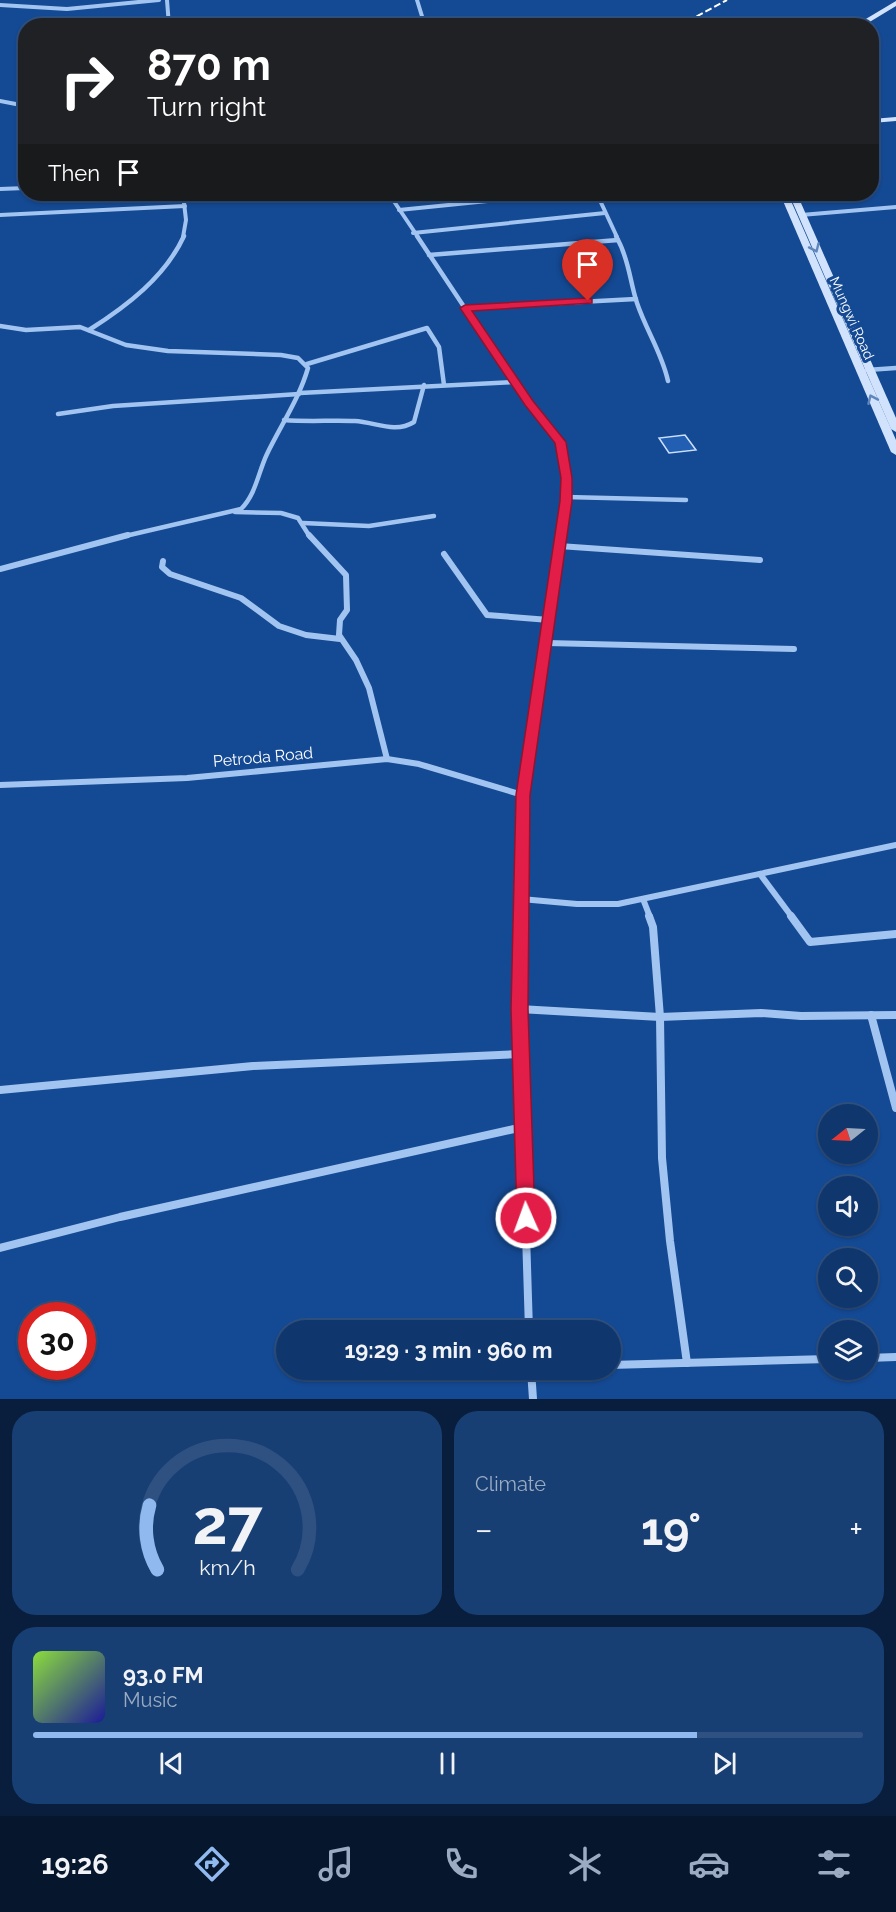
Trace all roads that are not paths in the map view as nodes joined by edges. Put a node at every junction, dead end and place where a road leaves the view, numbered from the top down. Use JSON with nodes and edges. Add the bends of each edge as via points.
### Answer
{"nodes":[{"id":1,"x":159,"y":0,"type":"edge"},
{"id":2,"x":167,"y":0,"type":"edge"},
{"id":3,"x":417,"y":0,"type":"edge"},
{"id":4,"x":896,"y":3,"type":"edge"},
{"id":5,"x":0,"y":5,"type":"edge"},
{"id":6,"x":896,"y":9,"type":"edge"},
{"id":7,"x":168,"y":18,"type":"edge"},
{"id":8,"x":423,"y":18,"type":"edge"},
{"id":9,"x":871,"y":18,"type":"edge"},
{"id":10,"x":879,"y":19,"type":"edge"},
{"id":11,"x":0,"y":101,"type":"edge"},
{"id":12,"x":18,"y":104,"type":"edge"},
{"id":13,"x":896,"y":119,"type":"edge"},
{"id":14,"x":879,"y":120,"type":"edge"},
{"id":15,"x":18,"y":188,"type":"edge"},
{"id":16,"x":0,"y":189,"type":"edge"},
{"id":17,"x":184,"y":201,"type":"edge"},
{"id":18,"x":393,"y":201,"type":"edge"},
{"id":19,"x":487,"y":201,"type":"edge"},
{"id":20,"x":600,"y":201,"type":"edge"},
{"id":21,"x":787,"y":201,"type":"edge"},
{"id":22,"x":796,"y":201,"type":"edge"},
{"id":23,"x":185,"y":206,"type":"junction"},
{"id":24,"x":896,"y":207,"type":"edge"},
{"id":25,"x":399,"y":210,"type":"junction"},
{"id":26,"x":605,"y":213,"type":"junction"},
{"id":27,"x":0,"y":215,"type":"edge"},
{"id":28,"x":801,"y":215,"type":"junction"},
{"id":29,"x":413,"y":233,"type":"junction"},
{"id":30,"x":618,"y":240,"type":"junction"},
{"id":31,"x":429,"y":255,"type":"junction"},
{"id":32,"x":636,"y":299,"type":"junction"},
{"id":33,"x":465,"y":308,"type":"junction"},
{"id":34,"x":0,"y":326,"type":"edge"},
{"id":35,"x":89,"y":330,"type":"junction"},
{"id":36,"x":307,"y":364,"type":"junction"},
{"id":37,"x":896,"y":368,"type":"edge"},
{"id":38,"x":865,"y":370,"type":"junction"},
{"id":39,"x":669,"y":381,"type":"dead end"},
{"id":40,"x":514,"y":382,"type":"junction"},
{"id":41,"x":424,"y":385,"type":"junction"},
{"id":42,"x":444,"y":385,"type":"junction"},
{"id":43,"x":299,"y":393,"type":"junction"},
{"id":44,"x":58,"y":414,"type":"dead end"},
{"id":45,"x":284,"y":420,"type":"junction"},
{"id":46,"x":896,"y":429,"type":"edge"},
{"id":47,"x":896,"y":452,"type":"edge"},
{"id":48,"x":566,"y":497,"type":"junction"},
{"id":49,"x":686,"y":500,"type":"dead end"},
{"id":50,"x":235,"y":512,"type":"junction"},
{"id":51,"x":434,"y":516,"type":"dead end"},
{"id":52,"x":303,"y":523,"type":"junction"},
{"id":53,"x":559,"y":546,"type":"junction"},
{"id":54,"x":444,"y":554,"type":"dead end"},
{"id":55,"x":760,"y":560,"type":"dead end"},
{"id":56,"x":163,"y":561,"type":"dead end"},
{"id":57,"x":0,"y":569,"type":"edge"},
{"id":58,"x":549,"y":620,"type":"junction"},
{"id":59,"x":340,"y":639,"type":"junction"},
{"id":60,"x":547,"y":643,"type":"junction"},
{"id":61,"x":794,"y":649,"type":"dead end"},
{"id":62,"x":387,"y":759,"type":"junction"},
{"id":63,"x":0,"y":785,"type":"edge"},
{"id":64,"x":523,"y":795,"type":"junction"},
{"id":65,"x":896,"y":845,"type":"edge"},
{"id":66,"x":760,"y":874,"type":"junction"},
{"id":67,"x":521,"y":899,"type":"junction"},
{"id":68,"x":643,"y":899,"type":"junction"},
{"id":69,"x":896,"y":934,"type":"edge"},
{"id":70,"x":519,"y":1009,"type":"junction"},
{"id":71,"x":871,"y":1015,"type":"junction"},
{"id":72,"x":896,"y":1015,"type":"edge"},
{"id":73,"x":660,"y":1017,"type":"junction"},
{"id":74,"x":520,"y":1054,"type":"junction"},
{"id":75,"x":0,"y":1090,"type":"edge"},
{"id":76,"x":896,"y":1108,"type":"edge"},
{"id":77,"x":523,"y":1127,"type":"junction"},
{"id":78,"x":0,"y":1248,"type":"edge"},
{"id":79,"x":530,"y":1320,"type":"edge"},
{"id":80,"x":896,"y":1357,"type":"edge"},
{"id":81,"x":878,"y":1358,"type":"edge"},
{"id":82,"x":818,"y":1359,"type":"edge"},
{"id":83,"x":687,"y":1363,"type":"junction"},
{"id":84,"x":621,"y":1365,"type":"edge"},
{"id":85,"x":532,"y":1380,"type":"edge"},
{"id":86,"x":533,"y":1399,"type":"edge"}],
"edges":[{"from":1,"to":5,"type":"street","via":[[67,9]]},
{"from":2,"to":7,"type":"street"},
{"from":3,"to":8,"type":"street"},
{"from":4,"to":9,"type":"main road"},
{"from":6,"to":10,"type":"main road"},
{"from":11,"to":12,"type":"street"},
{"from":13,"to":14,"type":"main road"},
{"from":15,"to":16,"type":"street"},
{"from":17,"to":23,"type":"street"},
{"from":18,"to":25,"type":"street"},
{"from":19,"to":25,"type":"street"},
{"from":20,"to":26,"type":"street"},
{"from":21,"to":38,"type":"main road","name":"Mungwi Road"},
{"from":22,"to":28,"type":"main road","name":"Mungwi Road"},
{"from":23,"to":27,"type":"street"},
{"from":23,"to":35,"type":"street","via":[[185,234],[179,246],[119,311]]},
{"from":24,"to":28,"type":"street"},
{"from":25,"to":29,"type":"street"},
{"from":26,"to":29,"type":"street"},
{"from":26,"to":30,"type":"street"},
{"from":28,"to":38,"type":"main road","name":"Mungwi Road","one_way":true},
{"from":29,"to":31,"type":"street"},
{"from":30,"to":31,"type":"street"},
{"from":30,"to":32,"type":"street","via":[[628,260]]},
{"from":31,"to":33,"type":"street"},
{"from":32,"to":33,"type":"street"},
{"from":32,"to":39,"type":"street"},
{"from":33,"to":40,"type":"street"},
{"from":34,"to":35,"type":"street"},
{"from":35,"to":36,"type":"street","via":[[116,342],[151,349],[281,355]]},
{"from":36,"to":42,"type":"street","via":[[427,328],[440,352]]},
{"from":36,"to":43,"type":"street"},
{"from":37,"to":38,"type":"street"},
{"from":38,"to":46,"type":"main road","name":"Mungwi Road"},
{"from":47,"to":38,"type":"main road","name":"Mungwi Road","one_way":true},
{"from":40,"to":42,"type":"street"},
{"from":40,"to":48,"type":"street","via":[[561,442]]},
{"from":41,"to":42,"type":"street"},
{"from":41,"to":43,"type":"street"},
{"from":41,"to":45,"type":"street","via":[[412,424],[373,426],[359,422]]},
{"from":43,"to":44,"type":"street","via":[[113,406]]},
{"from":43,"to":45,"type":"street"},
{"from":45,"to":50,"type":"street","via":[[250,500]]},
{"from":48,"to":49,"type":"street"},
{"from":48,"to":53,"type":"street"},
{"from":50,"to":52,"type":"street","via":[[286,514]]},
{"from":50,"to":57,"type":"street","via":[[93,543]]},
{"from":51,"to":52,"type":"street","via":[[396,524],[344,527]]},
{"from":52,"to":59,"type":"street","via":[[346,575],[347,610],[338,625]]},
{"from":53,"to":55,"type":"street"},
{"from":53,"to":58,"type":"street"},
{"from":54,"to":58,"type":"street","via":[[487,615]]},
{"from":56,"to":59,"type":"street","via":[[162,567],[170,574],[241,598],[279,626],[306,635]]},
{"from":58,"to":60,"type":"street"},
{"from":59,"to":62,"type":"street","via":[[356,660],[369,688]]},
{"from":60,"to":61,"type":"street"},
{"from":60,"to":64,"type":"street"},
{"from":62,"to":63,"type":"street","name":"Petroda Road","via":[[187,778]]},
{"from":62,"to":64,"type":"street","name":"Petroda Road","via":[[419,764]]},
{"from":64,"to":67,"type":"street"},
{"from":65,"to":66,"type":"street"},
{"from":66,"to":68,"type":"street"},
{"from":66,"to":69,"type":"street","via":[[810,942]]},
{"from":67,"to":68,"type":"street","via":[[602,905]]},
{"from":67,"to":70,"type":"street"},
{"from":68,"to":73,"type":"street","via":[[653,927]]},
{"from":70,"to":73,"type":"street"},
{"from":70,"to":74,"type":"street"},
{"from":71,"to":72,"type":"street"},
{"from":71,"to":73,"type":"street","via":[[761,1013]]},
{"from":71,"to":76,"type":"street"},
{"from":73,"to":83,"type":"street","via":[[662,1158]]},
{"from":74,"to":75,"type":"street","via":[[253,1066]]},
{"from":74,"to":77,"type":"street"},
{"from":77,"to":78,"type":"street","via":[[120,1217]]},
{"from":77,"to":79,"type":"street"},
{"from":80,"to":81,"type":"street"},
{"from":82,"to":83,"type":"street"},
{"from":83,"to":84,"type":"street"},
{"from":85,"to":86,"type":"street"}]}
